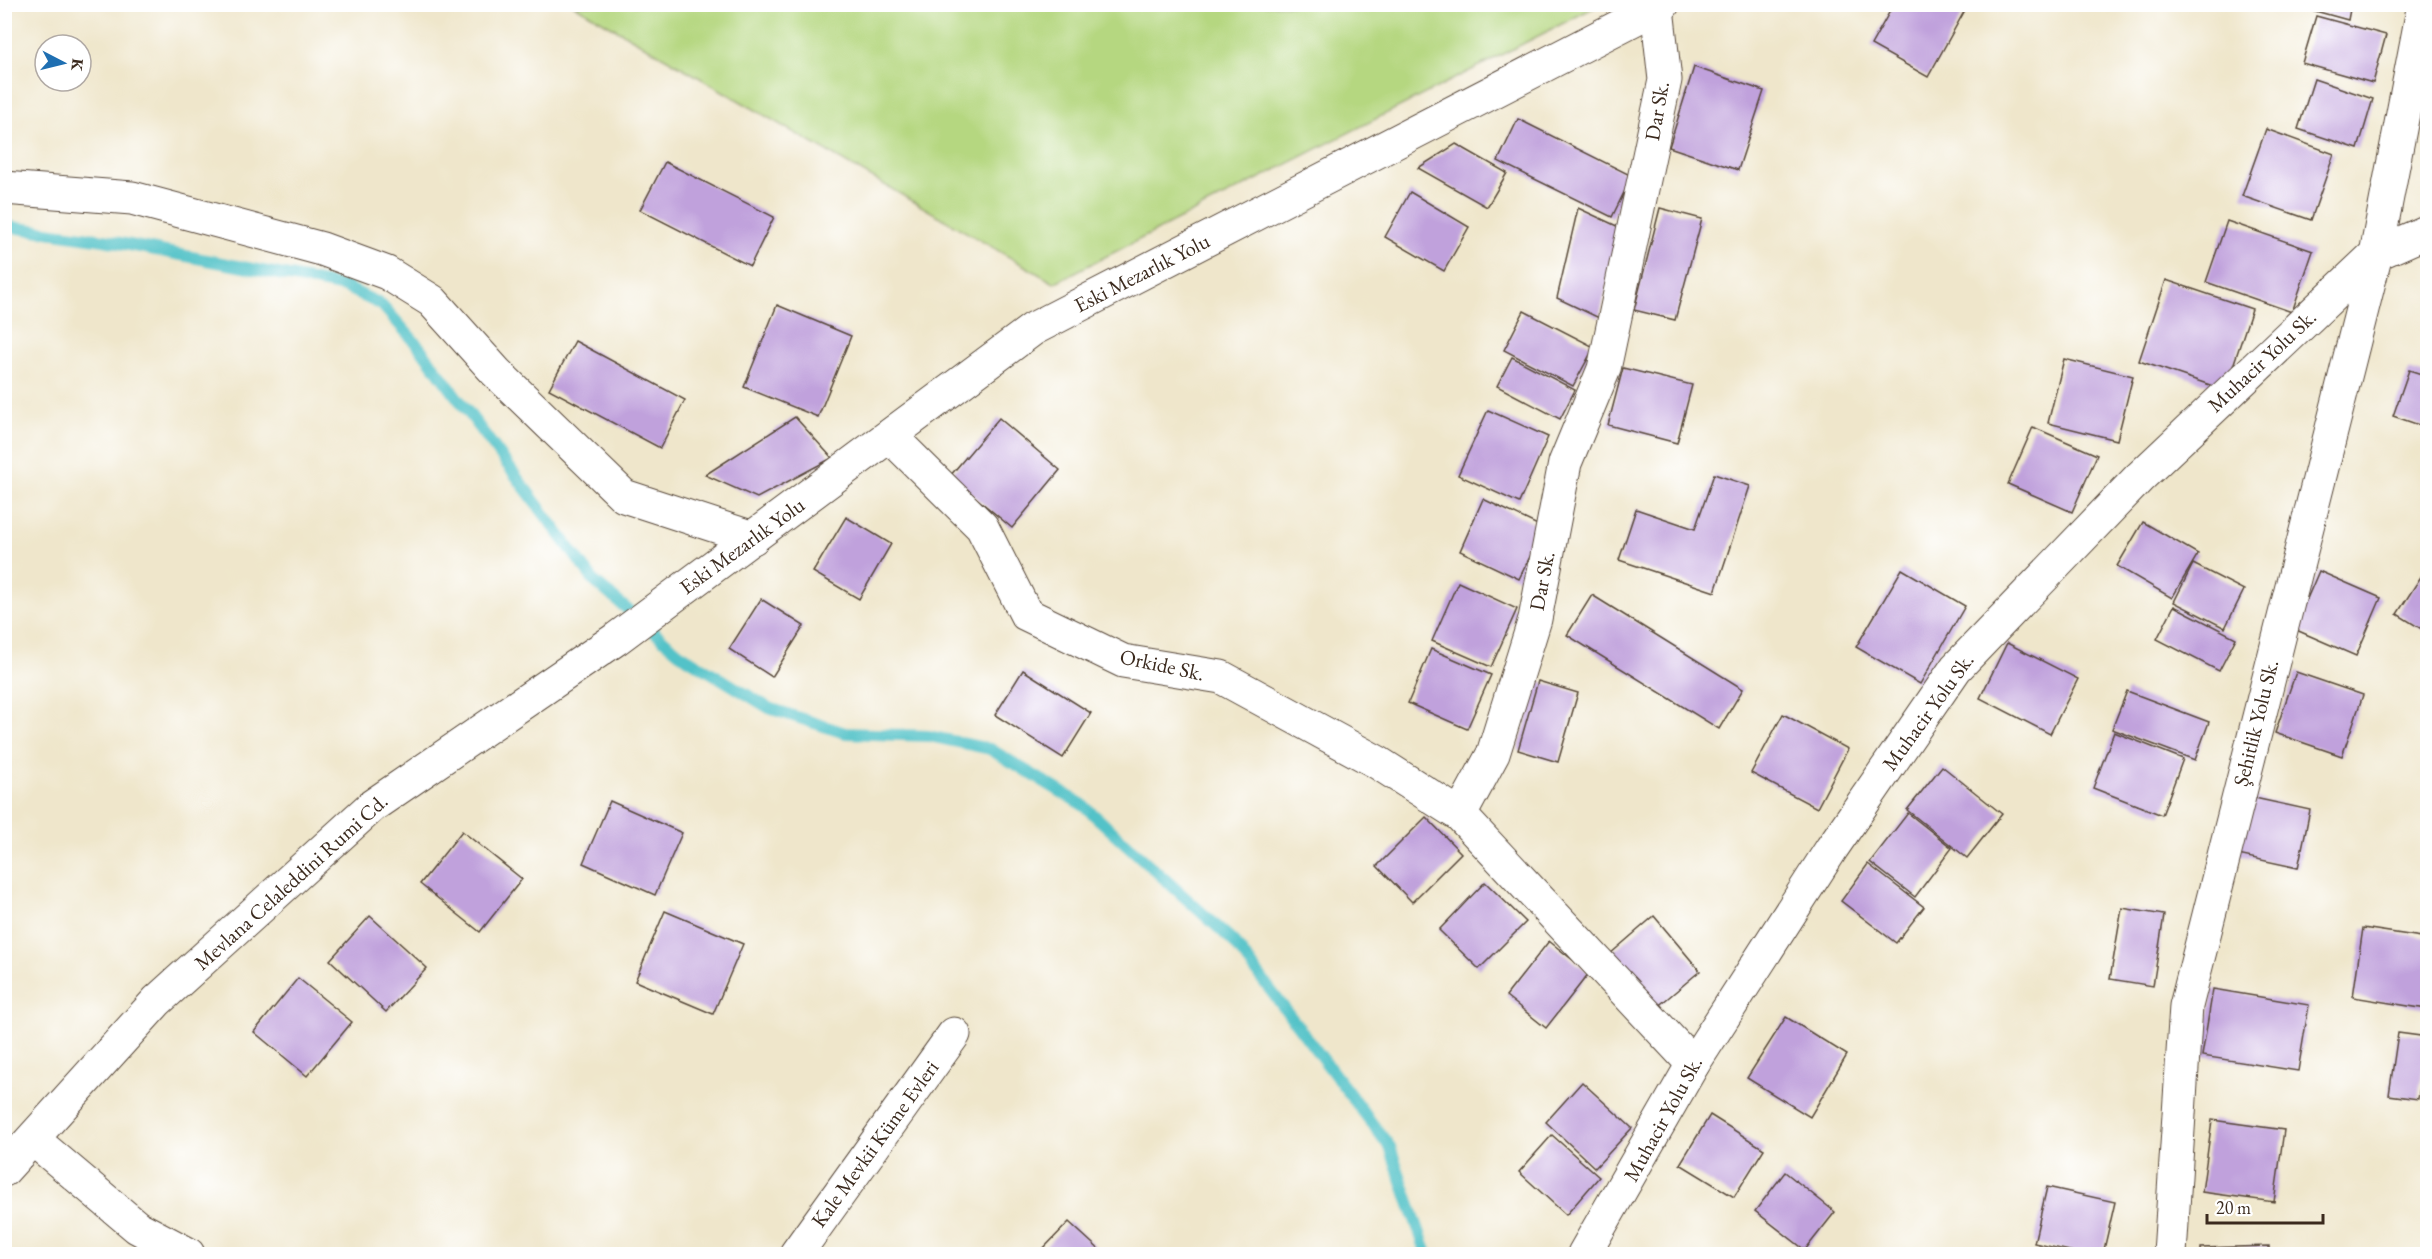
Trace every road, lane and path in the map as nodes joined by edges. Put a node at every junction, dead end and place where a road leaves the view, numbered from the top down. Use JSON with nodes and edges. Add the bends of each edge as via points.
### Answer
{"nodes":[{"id":1,"x":2424,"y":4,"type":"edge"},
{"id":2,"x":1660,"y":6,"type":"edge"},
{"id":3,"x":4,"y":188,"type":"edge"},
{"id":4,"x":2427,"y":231,"type":"edge"},
{"id":5,"x":2376,"y":254,"type":"junction"},
{"id":6,"x":890,"y":436,"type":"junction"},
{"id":7,"x":753,"y":538,"type":"junction"},
{"id":8,"x":616,"y":639,"type":"joint"},
{"id":9,"x":1460,"y":815,"type":"junction"},
{"id":10,"x":954,"y":1034,"type":"dead end"},
{"id":11,"x":1693,"y":1064,"type":"junction"},
{"id":12,"x":34,"y":1140,"type":"junction"},
{"id":13,"x":4,"y":1170,"type":"edge"},
{"id":14,"x":188,"y":1254,"type":"edge"},
{"id":15,"x":796,"y":1254,"type":"edge"},
{"id":16,"x":1584,"y":1254,"type":"edge"},
{"id":17,"x":2170,"y":1254,"type":"edge"}],
"edges":[{"from":1,"to":5,"type":"street","name":"Şehitlik Yolu Sk."},
{"from":2,"to":6,"type":"street","name":"Eski Mezarlık Yolu","via":[[1033,329]]},
{"from":2,"to":9,"type":"street","name":"Dar Sk.","via":[[1665,80],[1604,369],[1565,463],[1535,619],[1493,754]]},
{"from":3,"to":7,"type":"street","via":[[132,198],[322,249],[387,273],[432,302],[496,372],[624,496]]},
{"from":4,"to":5,"type":"street"},
{"from":5,"to":11,"type":"street","name":"Muhacir Yolu Sk.","via":[[2139,478],[1956,668],[1832,848]]},
{"from":5,"to":17,"type":"street","name":"Şehitlik Yolu Sk.","via":[[2186,1006]]},
{"from":6,"to":7,"type":"street","name":"Eski Mezarlık Yolu"},
{"from":6,"to":9,"type":"street","name":"Orkide Sk.","via":[[982,527],[1026,614],[1123,661],[1221,677],[1368,757]]},
{"from":7,"to":8,"type":"street","name":"Eski Mezarlık Yolu"},
{"from":8,"to":12,"type":"street","name":"Mevlana Celaleddini Rumi Cd.","via":[[372,806],[157,1001]]},
{"from":9,"to":11,"type":"street"},
{"from":10,"to":15,"type":"street","name":"Kale Mevkii Küme Evleri"},
{"from":11,"to":16,"type":"street","name":"Muhacir Yolu Sk."},
{"from":12,"to":13,"type":"street","name":"Mevlana Celaleddini Rumi Cd."},
{"from":12,"to":14,"type":"street","via":[[137,1227]]}]}
